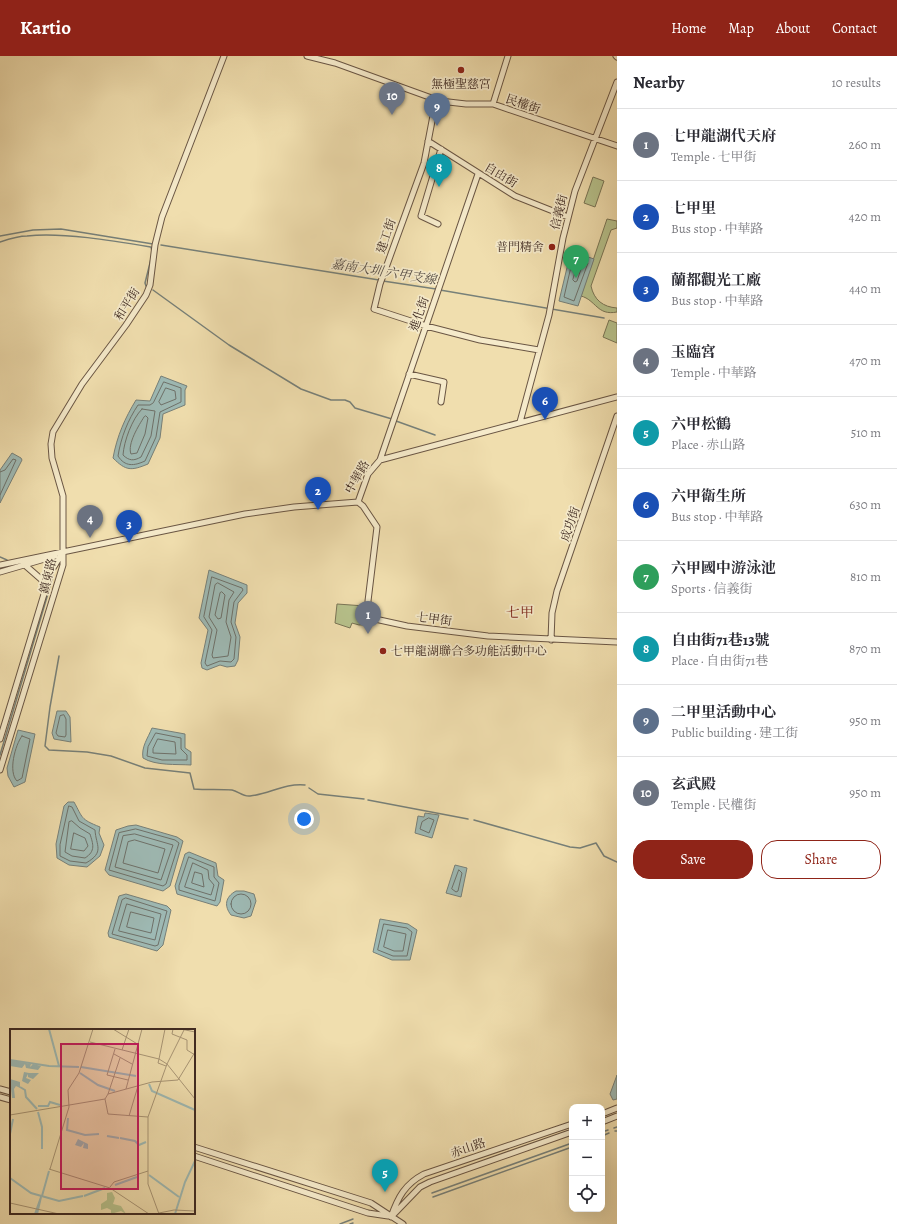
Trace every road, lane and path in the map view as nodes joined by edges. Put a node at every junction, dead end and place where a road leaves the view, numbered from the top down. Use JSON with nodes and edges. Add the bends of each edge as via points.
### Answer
{"nodes":[{"id":1,"x":224,"y":56,"type":"edge"},
{"id":2,"x":307,"y":56,"type":"edge"},
{"id":3,"x":508,"y":56,"type":"edge"},
{"id":4,"x":617,"y":82,"type":"edge"},
{"id":5,"x":436,"y":100,"type":"junction"},
{"id":6,"x":493,"y":104,"type":"junction"},
{"id":7,"x":596,"y":139,"type":"junction"},
{"id":8,"x":428,"y":141,"type":"junction"},
{"id":9,"x":617,"y":146,"type":"edge"},
{"id":10,"x":441,"y":149,"type":"junction"},
{"id":11,"x":478,"y":174,"type":"junction"},
{"id":12,"x":568,"y":217,"type":"junction"},
{"id":13,"x":438,"y":224,"type":"dead end"},
{"id":14,"x":426,"y":326,"type":"junction"},
{"id":15,"x":539,"y":350,"type":"junction"},
{"id":16,"x":409,"y":374,"type":"junction"},
{"id":17,"x":617,"y":397,"type":"edge"},
{"id":18,"x":441,"y":402,"type":"dead end"},
{"id":19,"x":617,"y":416,"type":"edge"},
{"id":20,"x":520,"y":422,"type":"junction"},
{"id":21,"x":380,"y":460,"type":"junction"},
{"id":22,"x":358,"y":502,"type":"junction"},
{"id":23,"x":63,"y":553,"type":"junction"},
{"id":24,"x":0,"y":565,"type":"edge"},
{"id":25,"x":26,"y":566,"type":"junction"},
{"id":26,"x":0,"y":572,"type":"edge"},
{"id":27,"x":44,"y":591,"type":"junction"},
{"id":28,"x":551,"y":640,"type":"junction"},
{"id":29,"x":617,"y":642,"type":"edge"},
{"id":30,"x":0,"y":739,"type":"edge"},
{"id":31,"x":0,"y":770,"type":"edge"},
{"id":32,"x":0,"y":1089,"type":"edge"},
{"id":33,"x":10,"y":1092,"type":"edge"},
{"id":34,"x":0,"y":1097,"type":"edge"},
{"id":35,"x":10,"y":1100,"type":"edge"},
{"id":36,"x":617,"y":1108,"type":"edge"},
{"id":37,"x":605,"y":1113,"type":"edge"},
{"id":38,"x":617,"y":1116,"type":"edge"},
{"id":39,"x":605,"y":1121,"type":"edge"},
{"id":40,"x":569,"y":1125,"type":"edge"},
{"id":41,"x":569,"y":1133,"type":"edge"},
{"id":42,"x":195,"y":1147,"type":"edge"},
{"id":43,"x":195,"y":1156,"type":"edge"},
{"id":44,"x":391,"y":1217,"type":"junction"},
{"id":45,"x":404,"y":1224,"type":"edge"}],
"edges":[{"from":1,"to":23,"type":"street","name":"和平街","via":[[162,217],[146,295],[82,384],[53,432],[52,458],[63,496]]},
{"from":2,"to":5,"type":"street","name":"民權街","via":[[335,63]]},
{"from":3,"to":6,"type":"street"},
{"from":4,"to":7,"type":"street","name":"信義街"},
{"from":5,"to":6,"type":"street","name":"民權街","via":[[450,103]]},
{"from":5,"to":8,"type":"street","name":"建工街"},
{"from":6,"to":7,"type":"street","name":"民權街"},
{"from":7,"to":9,"type":"street","name":"民權街"},
{"from":7,"to":12,"type":"street","name":"信義街","via":[[575,191]]},
{"from":8,"to":10,"type":"street","name":"自由街"},
{"from":8,"to":14,"type":"street","name":"建工街","via":[[424,164],[374,309]]},
{"from":10,"to":11,"type":"street","name":"自由街"},
{"from":10,"to":13,"type":"street","via":[[421,216]]},
{"from":11,"to":12,"type":"street","name":"自由街","via":[[515,196]]},
{"from":11,"to":14,"type":"street","name":"進化街"},
{"from":12,"to":15,"type":"street","name":"信義街","via":[[549,315]]},
{"from":14,"to":15,"type":"street","name":"建工街","via":[[480,340]]},
{"from":14,"to":16,"type":"street","name":"進化街"},
{"from":15,"to":20,"type":"street","name":"信義街"},
{"from":16,"to":18,"type":"street","via":[[444,382]]},
{"from":16,"to":21,"type":"street","name":"進化街"},
{"from":17,"to":20,"type":"street","name":"中華路"},
{"from":19,"to":28,"type":"street","name":"成功街","via":[[557,591],[552,613]]},
{"from":20,"to":21,"type":"street","name":"中華路"},
{"from":21,"to":22,"type":"street","name":"中華路","via":[[368,474]]},
{"from":22,"to":23,"type":"street","name":"中華路","via":[[245,514]]},
{"from":22,"to":28,"type":"street","name":"七甲街","via":[[377,527],[368,601],[375,619],[407,626],[488,636]]},
{"from":23,"to":24,"type":"street","name":"中華路","via":[[41,555]]},
{"from":23,"to":25,"type":"street","name":"中華路"},
{"from":23,"to":27,"type":"street","name":"鎮東路","via":[[51,571]]},
{"from":23,"to":31,"type":"street","name":"鎮東路","via":[[63,565]]},
{"from":25,"to":26,"type":"street","name":"中華路"},
{"from":25,"to":27,"type":"street","via":[[42,580]]},
{"from":27,"to":30,"type":"street","name":"鎮東路"},
{"from":28,"to":29,"type":"street","name":"七甲街"},
{"from":32,"to":33,"type":"street"},
{"from":34,"to":35,"type":"street"},
{"from":36,"to":37,"type":"street"},
{"from":38,"to":39,"type":"street"},
{"from":40,"to":44,"type":"street","name":"赤山路","via":[[424,1174],[406,1185]]},
{"from":41,"to":44,"type":"street","name":"赤山路","via":[[430,1182],[420,1187]]},
{"from":42,"to":44,"type":"street","via":[[371,1203]]},
{"from":43,"to":44,"type":"street","via":[[368,1213]]},
{"from":44,"to":45,"type":"street"}]}
